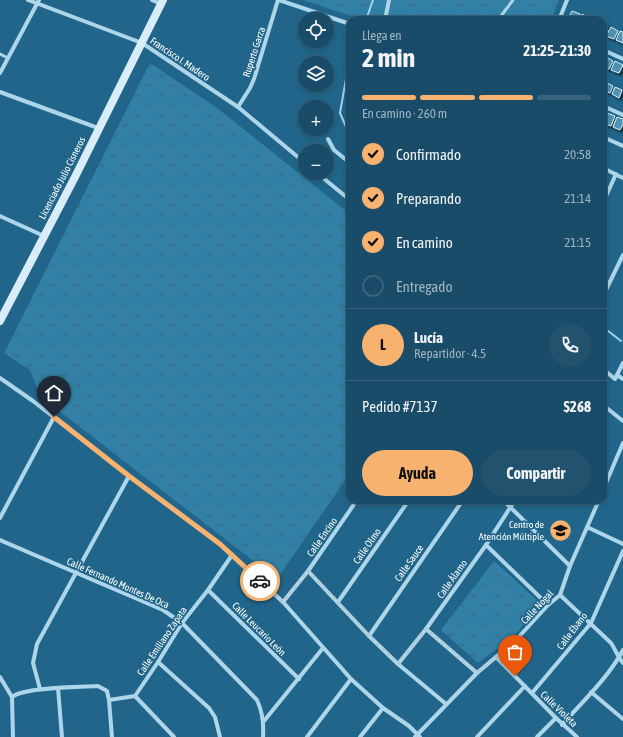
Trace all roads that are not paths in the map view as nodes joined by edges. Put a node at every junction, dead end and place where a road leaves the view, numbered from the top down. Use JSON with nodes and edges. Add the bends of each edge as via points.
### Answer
{"nodes":[{"id":1,"x":28,"y":0,"type":"edge"},
{"id":2,"x":152,"y":0,"type":"edge"},
{"id":3,"x":279,"y":0,"type":"edge"},
{"id":4,"x":389,"y":0,"type":"edge"},
{"id":5,"x":513,"y":0,"type":"edge"},
{"id":6,"x":567,"y":0,"type":"edge"},
{"id":7,"x":38,"y":2,"type":"edge"},
{"id":8,"x":162,"y":2,"type":"edge"},
{"id":9,"x":386,"y":16,"type":"edge"},
{"id":10,"x":501,"y":16,"type":"edge"},
{"id":11,"x":561,"y":16,"type":"edge"},
{"id":12,"x":346,"y":23,"type":"edge"},
{"id":13,"x":142,"y":43,"type":"junction"},
{"id":14,"x":607,"y":52,"type":"edge"},
{"id":15,"x":0,"y":54,"type":"edge"},
{"id":16,"x":8,"y":58,"type":"junction"},
{"id":17,"x":623,"y":59,"type":"edge"},
{"id":18,"x":0,"y":73,"type":"edge"},
{"id":19,"x":0,"y":92,"type":"edge"},
{"id":20,"x":238,"y":107,"type":"junction"},
{"id":21,"x":607,"y":108,"type":"edge"},
{"id":22,"x":623,"y":115,"type":"edge"},
{"id":23,"x":98,"y":128,"type":"junction"},
{"id":24,"x":328,"y":139,"type":"dead end"},
{"id":25,"x":607,"y":139,"type":"edge"},
{"id":26,"x":623,"y":146,"type":"edge"},
{"id":27,"x":298,"y":157,"type":"edge"},
{"id":28,"x":346,"y":160,"type":"edge"},
{"id":29,"x":607,"y":170,"type":"edge"},
{"id":30,"x":616,"y":174,"type":"junction"},
{"id":31,"x":623,"y":178,"type":"edge"},
{"id":32,"x":326,"y":180,"type":"edge"},
{"id":33,"x":607,"y":194,"type":"edge"},
{"id":34,"x":346,"y":197,"type":"edge"},
{"id":35,"x":0,"y":216,"type":"edge"},
{"id":36,"x":44,"y":236,"type":"junction"},
{"id":37,"x":623,"y":255,"type":"edge"},
{"id":38,"x":607,"y":288,"type":"edge"},
{"id":39,"x":0,"y":321,"type":"edge"},
{"id":40,"x":623,"y":363,"type":"edge"},
{"id":41,"x":607,"y":373,"type":"edge"},
{"id":42,"x":617,"y":375,"type":"junction"},
{"id":43,"x":0,"y":378,"type":"edge"},
{"id":44,"x":623,"y":379,"type":"edge"},
{"id":45,"x":607,"y":408,"type":"edge"},
{"id":46,"x":54,"y":417,"type":"junction"},
{"id":47,"x":623,"y":421,"type":"edge"},
{"id":48,"x":623,"y":443,"type":"edge"},
{"id":49,"x":129,"y":476,"type":"junction"},
{"id":50,"x":607,"y":481,"type":"edge"},
{"id":51,"x":354,"y":504,"type":"edge"},
{"id":52,"x":406,"y":504,"type":"edge"},
{"id":53,"x":459,"y":504,"type":"edge"},
{"id":54,"x":507,"y":504,"type":"edge"},
{"id":55,"x":513,"y":504,"type":"edge"},
{"id":56,"x":596,"y":504,"type":"edge"},
{"id":57,"x":510,"y":507,"type":"junction"},
{"id":58,"x":0,"y":518,"type":"edge"},
{"id":59,"x":587,"y":527,"type":"junction"},
{"id":60,"x":0,"y":540,"type":"edge"},
{"id":61,"x":623,"y":544,"type":"edge"},
{"id":62,"x":486,"y":545,"type":"junction"},
{"id":63,"x":623,"y":550,"type":"edge"},
{"id":64,"x":232,"y":555,"type":"junction"},
{"id":65,"x":570,"y":566,"type":"junction"},
{"id":66,"x":308,"y":571,"type":"junction"},
{"id":67,"x":76,"y":573,"type":"junction"},
{"id":68,"x":208,"y":590,"type":"junction"},
{"id":69,"x":560,"y":595,"type":"junction"},
{"id":70,"x":283,"y":602,"type":"junction"},
{"id":71,"x":338,"y":602,"type":"junction"},
{"id":72,"x":548,"y":605,"type":"junction"},
{"id":73,"x":182,"y":623,"type":"junction"},
{"id":74,"x":590,"y":623,"type":"junction"},
{"id":75,"x":426,"y":629,"type":"junction"},
{"id":76,"x":369,"y":636,"type":"junction"},
{"id":77,"x":323,"y":648,"type":"junction"},
{"id":78,"x":623,"y":650,"type":"edge"},
{"id":79,"x":496,"y":657,"type":"junction"},
{"id":80,"x":619,"y":658,"type":"junction"},
{"id":81,"x":158,"y":662,"type":"junction"},
{"id":82,"x":623,"y":663,"type":"edge"},
{"id":83,"x":398,"y":664,"type":"junction"},
{"id":84,"x":477,"y":673,"type":"junction"},
{"id":85,"x":0,"y":677,"type":"edge"},
{"id":86,"x":299,"y":679,"type":"junction"},
{"id":87,"x":351,"y":679,"type":"junction"},
{"id":88,"x":524,"y":686,"type":"junction"},
{"id":89,"x":58,"y":688,"type":"junction"},
{"id":90,"x":40,"y":689,"type":"junction"},
{"id":91,"x":591,"y":692,"type":"junction"},
{"id":92,"x":532,"y":693,"type":"junction"},
{"id":93,"x":135,"y":696,"type":"junction"},
{"id":94,"x":12,"y":697,"type":"junction"},
{"id":95,"x":109,"y":700,"type":"junction"},
{"id":96,"x":446,"y":704,"type":"junction"},
{"id":97,"x":383,"y":708,"type":"junction"},
{"id":98,"x":556,"y":718,"type":"junction"},
{"id":99,"x":623,"y":719,"type":"edge"},
{"id":100,"x":264,"y":721,"type":"junction"},
{"id":101,"x":562,"y":725,"type":"junction"},
{"id":102,"x":418,"y":736,"type":"edge"},
{"id":103,"x":13,"y":737,"type":"edge"},
{"id":104,"x":62,"y":737,"type":"edge"},
{"id":105,"x":112,"y":737,"type":"edge"},
{"id":106,"x":174,"y":737,"type":"edge"},
{"id":107,"x":220,"y":737,"type":"edge"},
{"id":108,"x":264,"y":737,"type":"edge"},
{"id":109,"x":307,"y":737,"type":"edge"},
{"id":110,"x":360,"y":737,"type":"edge"},
{"id":111,"x":477,"y":737,"type":"edge"},
{"id":112,"x":537,"y":737,"type":"edge"},
{"id":113,"x":577,"y":737,"type":"edge"}],
"edges":[{"from":1,"to":7,"type":"street","name":"Francisco I. Madero"},
{"from":2,"to":8,"type":"street"},
{"from":3,"to":12,"type":"street"},
{"from":3,"to":20,"type":"street","name":"Ruperto Garza","via":[[254,79]]},
{"from":4,"to":9,"type":"street"},
{"from":5,"to":10,"type":"lane"},
{"from":6,"to":11,"type":"street"},
{"from":7,"to":13,"type":"street","name":"Francisco I. Madero"},
{"from":7,"to":16,"type":"street"},
{"from":8,"to":13,"type":"street","name":"Licenciado Julio Cisneros"},
{"from":13,"to":20,"type":"street","name":"Francisco I. Madero"},
{"from":13,"to":23,"type":"street","name":"Licenciado Julio Cisneros"},
{"from":14,"to":17,"type":"street"},
{"from":15,"to":16,"type":"lane"},
{"from":16,"to":18,"type":"street"},
{"from":19,"to":23,"type":"street"},
{"from":20,"to":27,"type":"street","name":"Francisco I. Madero"},
{"from":21,"to":22,"type":"street"},
{"from":23,"to":36,"type":"street","name":"Licenciado Julio Cisneros"},
{"from":24,"to":28,"type":"street","via":[[334,150]]},
{"from":25,"to":26,"type":"street"},
{"from":29,"to":30,"type":"street"},
{"from":30,"to":31,"type":"street"},
{"from":30,"to":33,"type":"street"},
{"from":32,"to":34,"type":"street"},
{"from":35,"to":36,"type":"street"},
{"from":36,"to":39,"type":"street","name":"Licenciado Julio Cisneros"},
{"from":37,"to":38,"type":"street"},
{"from":40,"to":42,"type":"street"},
{"from":41,"to":42,"type":"street","via":[[615,379]]},
{"from":42,"to":44,"type":"street"},
{"from":43,"to":46,"type":"street"},
{"from":45,"to":47,"type":"street"},
{"from":46,"to":49,"type":"street"},
{"from":46,"to":58,"type":"street"},
{"from":48,"to":50,"type":"street"},
{"from":49,"to":64,"type":"street"},
{"from":49,"to":67,"type":"street"},
{"from":51,"to":66,"type":"street","name":"Calle Encino"},
{"from":52,"to":71,"type":"street","name":"Calle Olmo"},
{"from":53,"to":76,"type":"street","name":"Calle Sauce"},
{"from":54,"to":57,"type":"street"},
{"from":55,"to":57,"type":"street","name":"Calle Álamo"},
{"from":56,"to":59,"type":"street","name":"Calle Nogal"},
{"from":57,"to":62,"type":"street","name":"Calle Álamo"},
{"from":57,"to":65,"type":"street"},
{"from":59,"to":61,"type":"street"},
{"from":59,"to":65,"type":"street","name":"Calle Nogal"},
{"from":60,"to":67,"type":"street","name":"Calle Fernando Montes De Oca"},
{"from":62,"to":72,"type":"street"},
{"from":62,"to":75,"type":"street","name":"Calle Álamo"},
{"from":63,"to":74,"type":"street","name":"Calle Ébano"},
{"from":64,"to":68,"type":"street","name":"Calle Emiliano Zapata"},
{"from":64,"to":70,"type":"street"},
{"from":65,"to":69,"type":"street","name":"Calle Nogal"},
{"from":66,"to":70,"type":"street","name":"Calle Encino"},
{"from":66,"to":71,"type":"street"},
{"from":67,"to":73,"type":"street","name":"Calle Fernando Montes De Oca","via":[[163,610]]},
{"from":67,"to":90,"type":"street","via":[[35,650],[33,663]]},
{"from":68,"to":73,"type":"street","name":"Calle Emiliano Zapata"},
{"from":68,"to":86,"type":"street","name":"Calle Leucario León"},
{"from":69,"to":72,"type":"street","name":"Calle Nogal"},
{"from":69,"to":74,"type":"street"},
{"from":70,"to":77,"type":"street"},
{"from":71,"to":76,"type":"street"},
{"from":72,"to":79,"type":"street","name":"Calle Nogal","via":[[520,636]]},
{"from":73,"to":81,"type":"street","name":"Calle Emiliano Zapata"},
{"from":73,"to":100,"type":"street","name":"Calle Fernando Montes De Oca","via":[[252,694],[261,709]]},
{"from":74,"to":80,"type":"street","via":[[611,643]]},
{"from":74,"to":92,"type":"street","name":"Calle Ébano"},
{"from":75,"to":83,"type":"street","name":"Calle Álamo"},
{"from":75,"to":84,"type":"street"},
{"from":76,"to":83,"type":"street"},
{"from":77,"to":86,"type":"street"},
{"from":77,"to":87,"type":"street"},
{"from":78,"to":80,"type":"street"},
{"from":79,"to":84,"type":"street","name":"Calle Nogal"},
{"from":79,"to":88,"type":"street","name":"Calle Violeta"},
{"from":80,"to":82,"type":"street"},
{"from":80,"to":91,"type":"street"},
{"from":81,"to":93,"type":"street","name":"Calle Emiliano Zapata"},
{"from":81,"to":107,"type":"street","via":[[209,708]]},
{"from":83,"to":96,"type":"street"},
{"from":84,"to":96,"type":"street","name":"Calle Nogal"},
{"from":85,"to":94,"type":"street"},
{"from":86,"to":100,"type":"street"},
{"from":87,"to":97,"type":"street"},
{"from":87,"to":109,"type":"street"},
{"from":88,"to":92,"type":"street","name":"Calle Violeta"},
{"from":88,"to":111,"type":"street"},
{"from":89,"to":90,"type":"street"},
{"from":89,"to":95,"type":"street","via":[[98,686],[106,690]]},
{"from":89,"to":104,"type":"street"},
{"from":90,"to":94,"type":"street"},
{"from":91,"to":99,"type":"street"},
{"from":91,"to":101,"type":"street"},
{"from":92,"to":98,"type":"street","name":"Calle Violeta"},
{"from":93,"to":95,"type":"street"},
{"from":93,"to":106,"type":"street"},
{"from":94,"to":103,"type":"street"},
{"from":95,"to":105,"type":"street"},
{"from":96,"to":102,"type":"street","name":"Calle Nogal"},
{"from":97,"to":102,"type":"street","via":[[409,726]]},
{"from":97,"to":110,"type":"street"},
{"from":98,"to":101,"type":"street","name":"Calle Violeta"},
{"from":98,"to":112,"type":"street"},
{"from":100,"to":108,"type":"street","name":"Calle Fernando Montes De Oca"},
{"from":101,"to":113,"type":"street","name":"Calle Violeta"}]}
